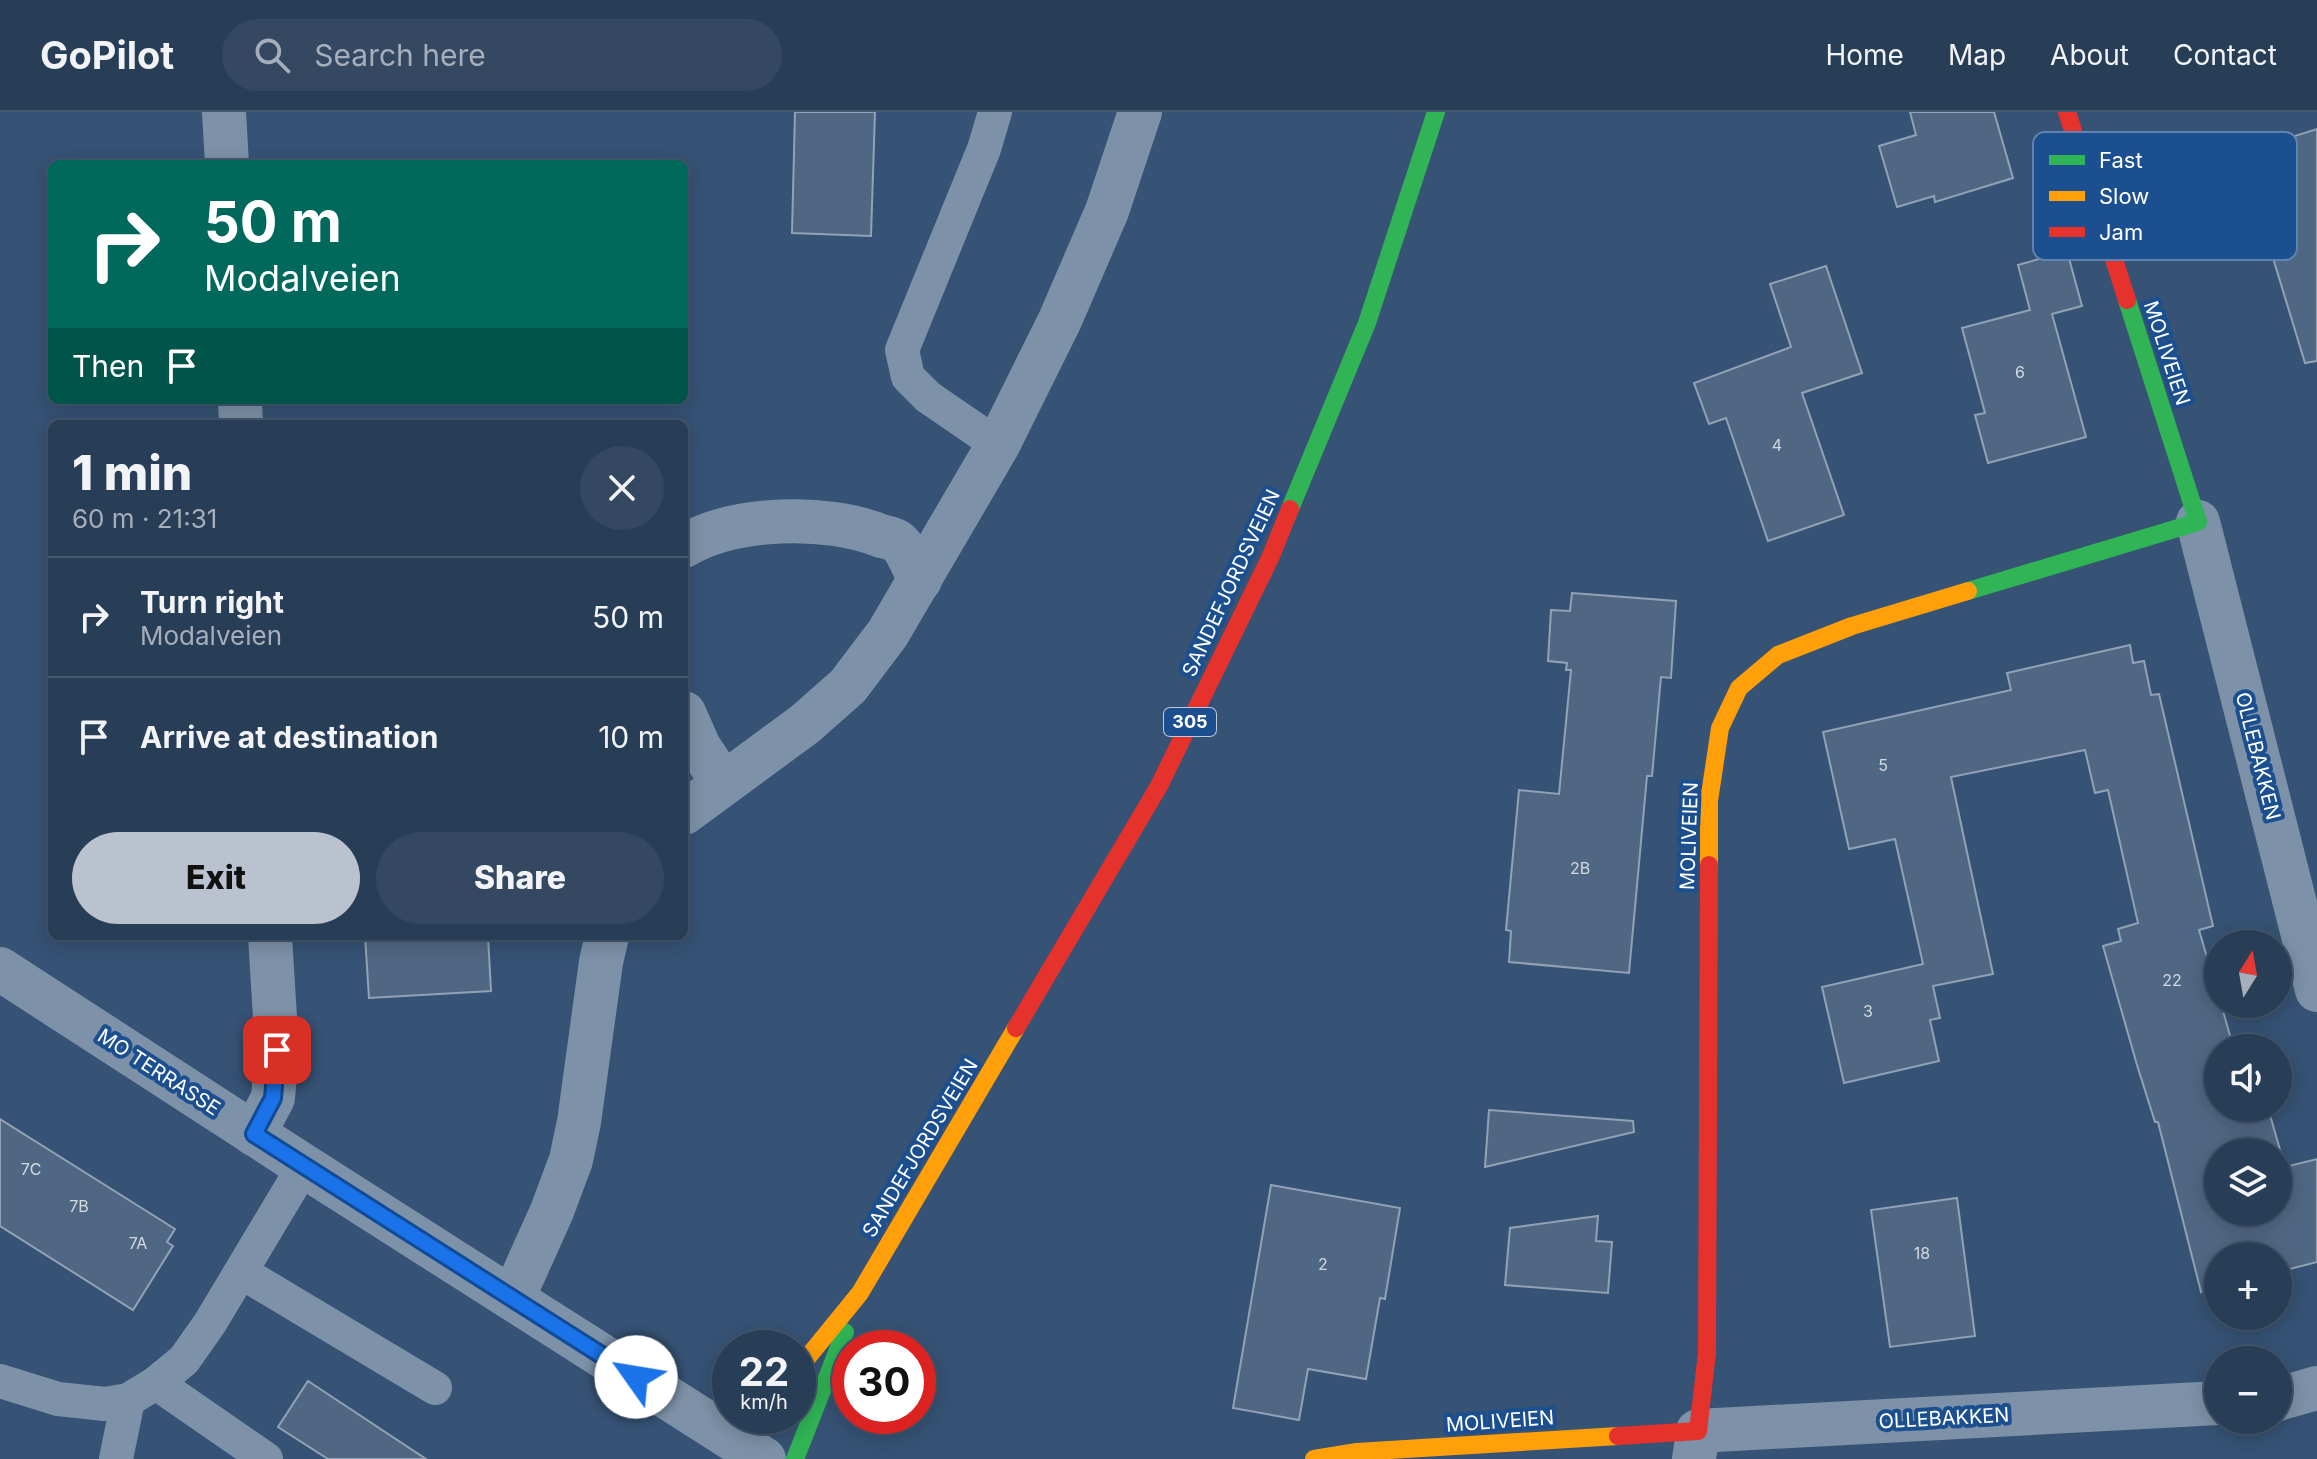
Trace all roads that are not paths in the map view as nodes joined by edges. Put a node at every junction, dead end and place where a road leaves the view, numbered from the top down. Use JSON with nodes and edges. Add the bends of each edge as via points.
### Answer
{"nodes":[{"id":1,"x":224,"y":112,"type":"edge"},
{"id":2,"x":995,"y":112,"type":"edge"},
{"id":3,"x":1140,"y":112,"type":"edge"},
{"id":4,"x":1436,"y":112,"type":"edge"},
{"id":5,"x":2067,"y":112,"type":"edge"},
{"id":6,"x":2073,"y":132,"type":"edge"},
{"id":7,"x":227,"y":160,"type":"edge"},
{"id":8,"x":2114,"y":260,"type":"edge"},
{"id":9,"x":998,"y":445,"type":"junction"},
{"id":10,"x":2198,"y":522,"type":"junction"},
{"id":11,"x":688,"y":543,"type":"edge"},
{"id":12,"x":920,"y":580,"type":"junction"},
{"id":13,"x":688,"y":722,"type":"edge"},
{"id":14,"x":723,"y":783,"type":"junction"},
{"id":15,"x":688,"y":810,"type":"edge"},
{"id":16,"x":270,"y":940,"type":"edge"},
{"id":17,"x":606,"y":940,"type":"edge"},
{"id":18,"x":0,"y":969,"type":"edge"},
{"id":19,"x":2317,"y":990,"type":"edge"},
{"id":20,"x":254,"y":1134,"type":"junction"},
{"id":21,"x":304,"y":1166,"type":"junction"},
{"id":22,"x":241,"y":1272,"type":"junction"},
{"id":23,"x":860,"y":1293,"type":"junction"},
{"id":24,"x":513,"y":1298,"type":"junction"},
{"id":25,"x":816,"y":1347,"type":"edge"},
{"id":26,"x":0,"y":1381,"type":"edge"},
{"id":27,"x":435,"y":1388,"type":"dead end"},
{"id":28,"x":2317,"y":1388,"type":"edge"},
{"id":29,"x":142,"y":1391,"type":"junction"},
{"id":30,"x":2292,"y":1395,"type":"edge"},
{"id":31,"x":2204,"y":1404,"type":"edge"},
{"id":32,"x":752,"y":1434,"type":"edge"},
{"id":33,"x":1696,"y":1445,"type":"edge"},
{"id":34,"x":116,"y":1459,"type":"edge"},
{"id":35,"x":266,"y":1459,"type":"edge"},
{"id":36,"x":738,"y":1459,"type":"edge"},
{"id":37,"x":764,"y":1459,"type":"edge"},
{"id":38,"x":795,"y":1459,"type":"edge"},
{"id":39,"x":1314,"y":1459,"type":"edge"}],
"edges":[{"from":1,"to":7,"type":"street"},
{"from":2,"to":9,"type":"lane","via":[[902,350],[908,377],[928,397]]},
{"from":3,"to":9,"type":"street","via":[[1107,211]]},
{"from":4,"to":23,"type":"street","name":"SANDEFJORDSVEIEN","number":"305","via":[[1367,323],[1271,556],[1180,743]]},
{"from":5,"to":6,"type":"street","name":"MOLIVEIEN"},
{"from":8,"to":10,"type":"street","name":"MOLIVEIEN"},
{"from":9,"to":12,"type":"street"},
{"from":10,"to":19,"type":"street","name":"OLLEBAKKEN"},
{"from":10,"to":33,"type":"street","name":"MOLIVEIEN","via":[[1852,626],[1778,655],[1739,688],[1720,728],[1709,801],[1707,1353]]},
{"from":11,"to":12,"type":"street","via":[[703,534],[754,524],[816,521],[861,528],[899,543]]},
{"from":12,"to":14,"type":"street","via":[[848,686]]},
{"from":13,"to":14,"type":"street"},
{"from":14,"to":15,"type":"street"},
{"from":16,"to":20,"type":"street","via":[[277,1050],[273,1098]]},
{"from":17,"to":24,"type":"street","via":[[571,1160]]},
{"from":18,"to":20,"type":"street","name":"MO TERRASSE"},
{"from":20,"to":21,"type":"street","name":"MO TERRASSE"},
{"from":21,"to":22,"type":"lane"},
{"from":21,"to":24,"type":"street","name":"MO TERRASSE"},
{"from":22,"to":27,"type":"lane"},
{"from":22,"to":29,"type":"lane","via":[[184,1360]]},
{"from":23,"to":25,"type":"street","name":"SANDEFJORDSVEIEN","number":"305"},
{"from":23,"to":38,"type":"street","name":"SANDEFJORDSVEIEN","number":"305"},
{"from":24,"to":37,"type":"street","name":"MO TERRASSE","bridge":true},
{"from":26,"to":29,"type":"lane","via":[[58,1399],[105,1404]]},
{"from":28,"to":30,"type":"street"},
{"from":29,"to":34,"type":"lane"},
{"from":29,"to":35,"type":"lane"},
{"from":31,"to":33,"type":"street","name":"OLLEBAKKEN"},
{"from":32,"to":36,"type":"street"},
{"from":33,"to":39,"type":"street","name":"MOLIVEIEN","via":[[1357,1452]]}]}
